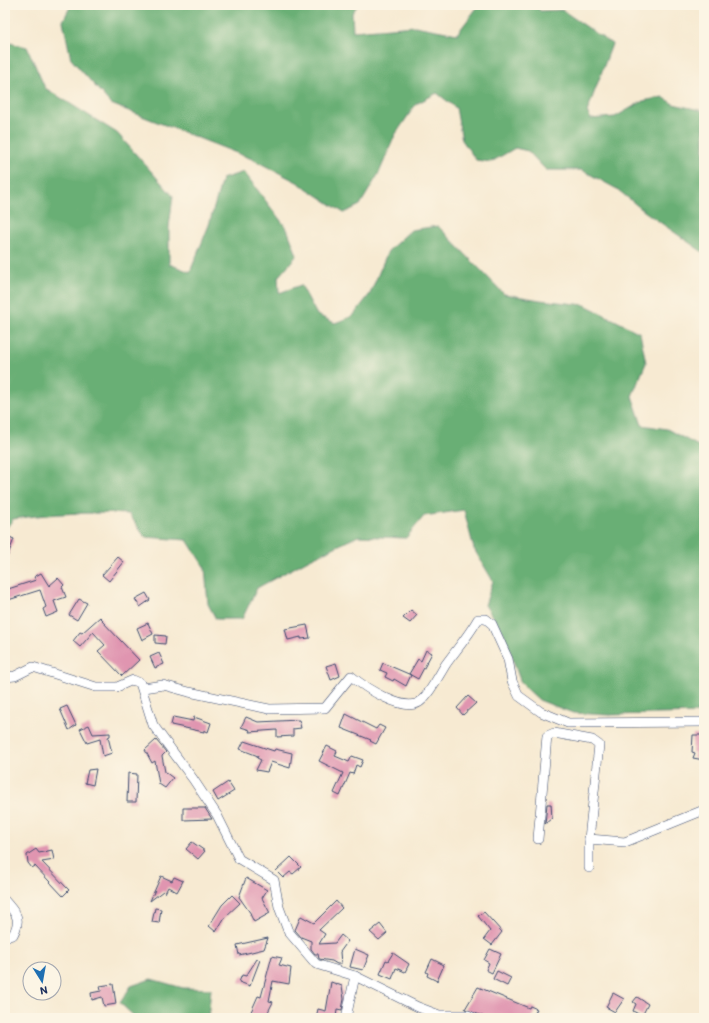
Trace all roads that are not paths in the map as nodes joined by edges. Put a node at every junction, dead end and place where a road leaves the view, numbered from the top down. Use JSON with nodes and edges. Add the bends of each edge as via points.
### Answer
{"nodes":[{"id":1,"x":5,"y":677,"type":"edge"},
{"id":2,"x":143,"y":688,"type":"junction"},
{"id":3,"x":704,"y":722,"type":"edge"},
{"id":4,"x":704,"y":810,"type":"edge"},
{"id":5,"x":538,"y":839,"type":"dead end"},
{"id":6,"x":590,"y":839,"type":"junction"},
{"id":7,"x":589,"y":868,"type":"dead end"},
{"id":8,"x":5,"y":901,"type":"edge"},
{"id":9,"x":5,"y":937,"type":"edge"},
{"id":10,"x":355,"y":976,"type":"junction"},
{"id":11,"x":346,"y":1018,"type":"edge"},
{"id":12,"x":474,"y":1018,"type":"edge"}],
"edges":[{"from":1,"to":2,"type":"street","via":[[15,676],[33,667],[96,687],[117,687],[133,680],[140,683]]},
{"from":2,"to":3,"type":"street","via":[[164,685],[269,709],[326,708],[351,676],[387,699],[409,704],[422,700],[478,619],[486,619],[492,624],[508,659],[512,681],[519,696],[541,712],[568,723]]},
{"from":2,"to":10,"type":"street","via":[[145,704],[153,725],[217,815],[239,858],[274,880],[279,907],[288,932],[316,964]]},
{"from":4,"to":6,"type":"street","via":[[625,842]]},
{"from":5,"to":6,"type":"street","via":[[547,736],[554,733],[592,740],[599,745]]},
{"from":6,"to":7,"type":"street"},
{"from":8,"to":9,"type":"street","via":[[18,917],[18,926],[13,935]]},
{"from":10,"to":11,"type":"street"},
{"from":10,"to":12,"type":"street","via":[[439,1015],[468,1015]]}]}
